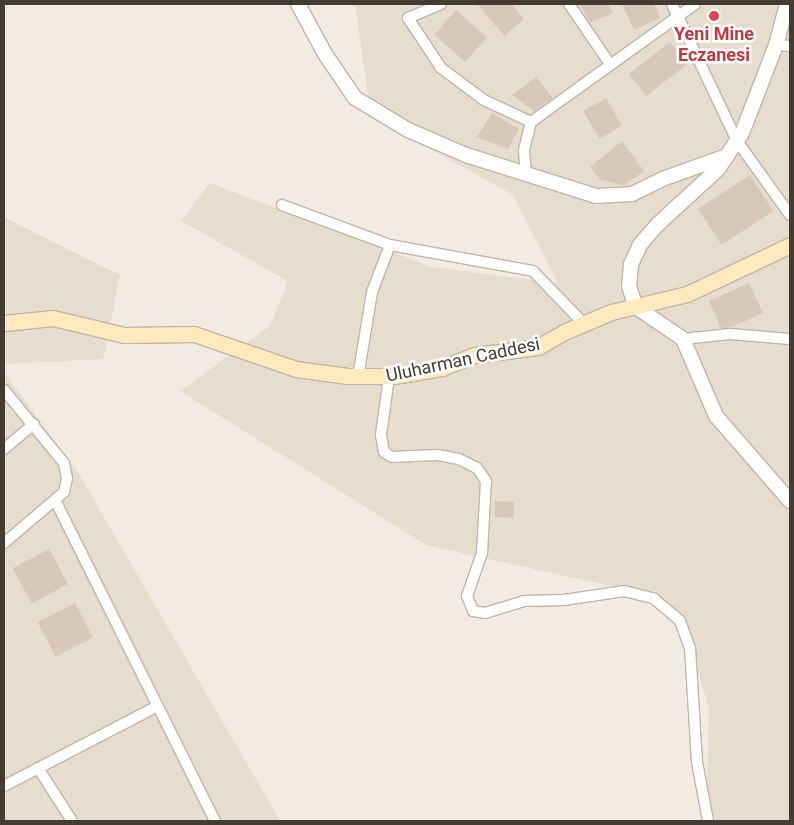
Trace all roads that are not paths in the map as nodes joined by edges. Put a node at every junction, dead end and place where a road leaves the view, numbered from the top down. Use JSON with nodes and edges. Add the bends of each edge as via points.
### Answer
{"nodes":[{"id":1,"x":298,"y":4,"type":"edge"},
{"id":2,"x":441,"y":4,"type":"edge"},
{"id":3,"x":569,"y":4,"type":"edge"},
{"id":4,"x":672,"y":4,"type":"edge"},
{"id":5,"x":694,"y":4,"type":"edge"},
{"id":6,"x":787,"y":4,"type":"edge"},
{"id":7,"x":677,"y":15,"type":"junction"},
{"id":8,"x":776,"y":46,"type":"junction"},
{"id":9,"x":790,"y":46,"type":"edge"},
{"id":10,"x":610,"y":64,"type":"junction"},
{"id":11,"x":532,"y":122,"type":"junction"},
{"id":12,"x":737,"y":141,"type":"junction"},
{"id":13,"x":726,"y":156,"type":"junction"},
{"id":14,"x":526,"y":174,"type":"junction"},
{"id":15,"x":282,"y":206,"type":"dead end"},
{"id":16,"x":790,"y":215,"type":"edge"},
{"id":17,"x":390,"y":245,"type":"junction"},
{"id":18,"x":790,"y":245,"type":"edge"},
{"id":19,"x":636,"y":307,"type":"junction"},
{"id":20,"x":4,"y":323,"type":"edge"},
{"id":21,"x":584,"y":324,"type":"junction"},
{"id":22,"x":682,"y":339,"type":"junction"},
{"id":23,"x":790,"y":339,"type":"edge"},
{"id":24,"x":358,"y":377,"type":"junction"},
{"id":25,"x":389,"y":377,"type":"junction"},
{"id":26,"x":4,"y":390,"type":"edge"},
{"id":27,"x":34,"y":424,"type":"junction"},
{"id":28,"x":4,"y":449,"type":"edge"},
{"id":29,"x":55,"y":500,"type":"junction"},
{"id":30,"x":790,"y":500,"type":"edge"},
{"id":31,"x":4,"y":543,"type":"edge"},
{"id":32,"x":156,"y":707,"type":"junction"},
{"id":33,"x":38,"y":768,"type":"junction"},
{"id":34,"x":4,"y":786,"type":"edge"},
{"id":35,"x":72,"y":821,"type":"edge"},
{"id":36,"x":215,"y":821,"type":"edge"},
{"id":37,"x":708,"y":821,"type":"edge"}],
"edges":[{"from":1,"to":14,"type":"street","via":[[325,54],[356,98],[408,130],[466,155]]},
{"from":2,"to":11,"type":"street","via":[[408,18],[440,68],[484,100]]},
{"from":3,"to":10,"type":"street"},
{"from":4,"to":7,"type":"street"},
{"from":5,"to":7,"type":"street"},
{"from":6,"to":8,"type":"street"},
{"from":7,"to":10,"type":"street"},
{"from":7,"to":12,"type":"street"},
{"from":8,"to":9,"type":"street"},
{"from":8,"to":12,"type":"street"},
{"from":10,"to":11,"type":"street"},
{"from":11,"to":14,"type":"street","via":[[524,150]]},
{"from":12,"to":13,"type":"street"},
{"from":12,"to":16,"type":"street"},
{"from":13,"to":14,"type":"street","via":[[632,194],[596,196]]},
{"from":13,"to":19,"type":"street","via":[[718,169],[640,244],[631,264],[629,286]]},
{"from":15,"to":17,"type":"street"},
{"from":17,"to":21,"type":"street","via":[[533,272]]},
{"from":17,"to":24,"type":"street","via":[[372,292]]},
{"from":18,"to":19,"type":"main road","name":"Uluharman Caddesi","via":[[687,294]]},
{"from":19,"to":21,"type":"main road","name":"Uluharman Caddesi","via":[[611,312]]},
{"from":19,"to":22,"type":"street"},
{"from":20,"to":24,"type":"main road","name":"Uluharman Caddesi","via":[[53,318],[124,335],[194,334],[286,366]]},
{"from":21,"to":25,"type":"main road","name":"Uluharman Caddesi","via":[[530,350],[474,355],[442,368]]},
{"from":22,"to":23,"type":"street","via":[[730,334]]},
{"from":22,"to":30,"type":"street","via":[[716,416]]},
{"from":24,"to":25,"type":"main road","name":"Uluharman Caddesi"},
{"from":25,"to":37,"type":"street","via":[[381,435],[384,452],[397,457],[438,454],[459,459],[477,468],[486,481],[482,553],[467,596],[473,611],[484,613],[524,601],[564,600],[624,591],[653,598],[680,621],[690,648],[697,762]]},
{"from":26,"to":27,"type":"street"},
{"from":27,"to":28,"type":"street"},
{"from":27,"to":29,"type":"street","via":[[66,470],[64,492]]},
{"from":29,"to":31,"type":"street"},
{"from":29,"to":32,"type":"street"},
{"from":32,"to":33,"type":"street"},
{"from":32,"to":36,"type":"street"},
{"from":33,"to":34,"type":"street"},
{"from":33,"to":35,"type":"street"}]}
